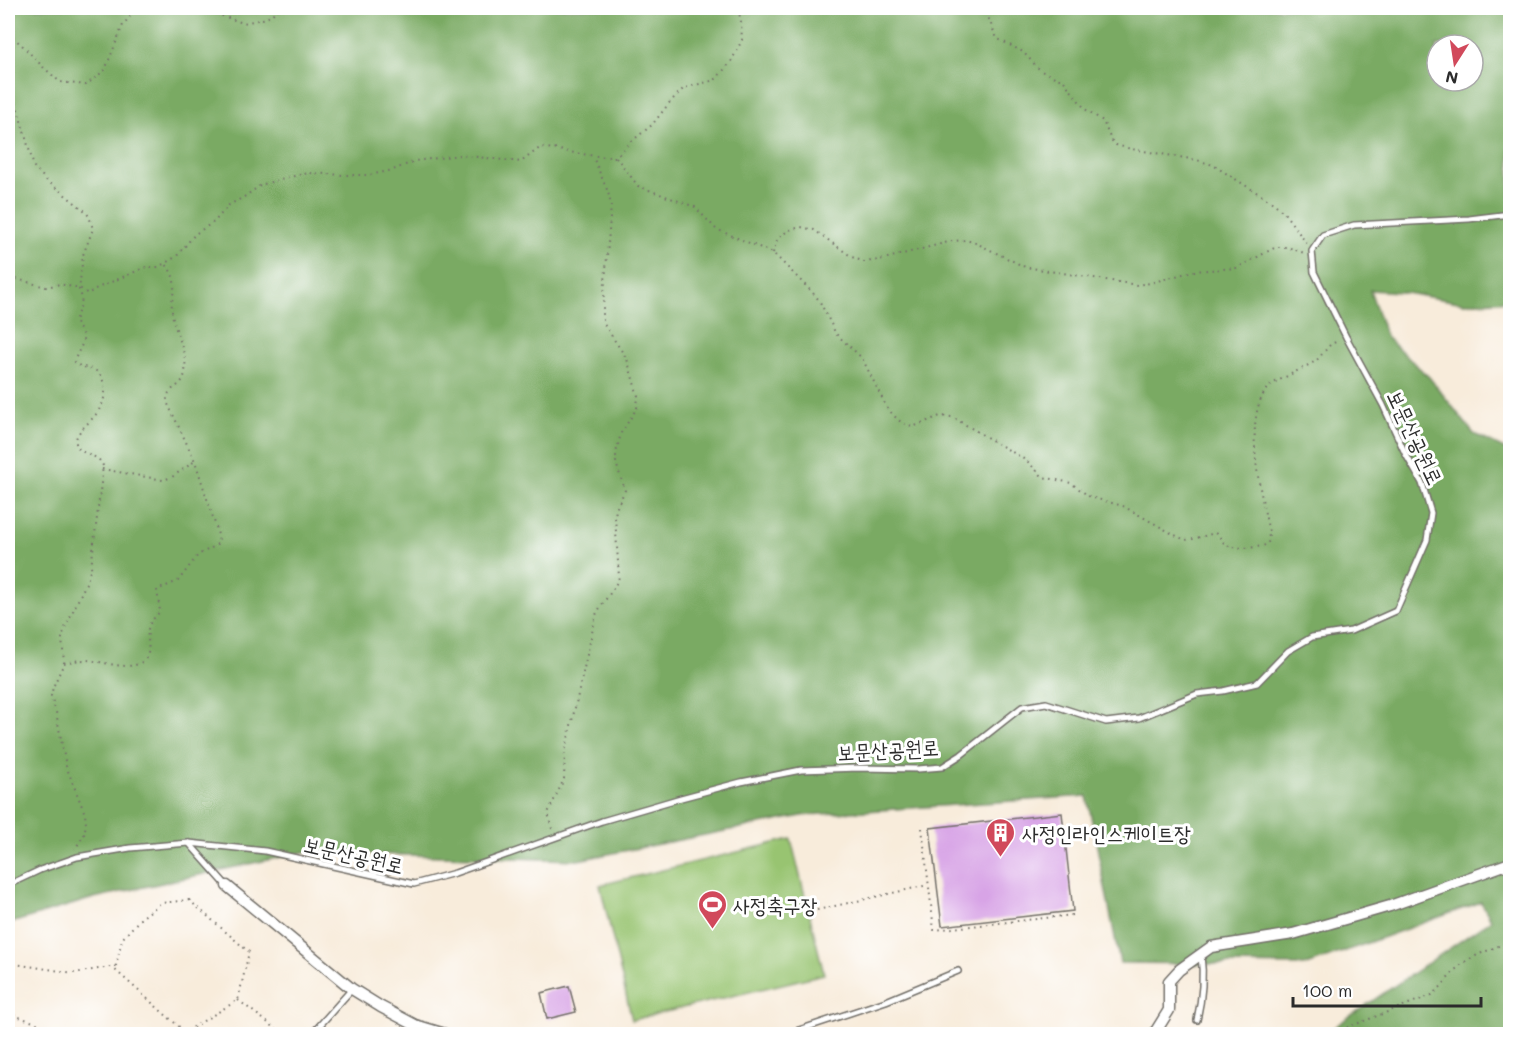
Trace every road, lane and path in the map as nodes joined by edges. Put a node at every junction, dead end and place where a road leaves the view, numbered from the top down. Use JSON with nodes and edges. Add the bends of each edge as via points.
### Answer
{"nodes":[{"id":1,"x":137,"y":8,"type":"edge"},
{"id":2,"x":199,"y":8,"type":"edge"},
{"id":3,"x":280,"y":8,"type":"edge"},
{"id":4,"x":738,"y":8,"type":"edge"},
{"id":5,"x":983,"y":8,"type":"edge"},
{"id":6,"x":8,"y":34,"type":"edge"},
{"id":7,"x":8,"y":74,"type":"edge"},
{"id":8,"x":593,"y":157,"type":"junction"},
{"id":9,"x":616,"y":157,"type":"junction"},
{"id":10,"x":1510,"y":214,"type":"edge"},
{"id":11,"x":772,"y":253,"type":"junction"},
{"id":12,"x":1312,"y":253,"type":"junction"},
{"id":13,"x":165,"y":263,"type":"junction"},
{"id":14,"x":8,"y":271,"type":"edge"},
{"id":15,"x":80,"y":289,"type":"junction"},
{"id":16,"x":1346,"y":338,"type":"junction"},
{"id":17,"x":195,"y":461,"type":"junction"},
{"id":18,"x":102,"y":469,"type":"junction"},
{"id":19,"x":64,"y":663,"type":"junction"},
{"id":20,"x":922,"y":828,"type":"dead end"},
{"id":21,"x":556,"y":837,"type":"junction"},
{"id":22,"x":189,"y":843,"type":"junction"},
{"id":23,"x":69,"y":860,"type":"junction"},
{"id":24,"x":1510,"y":863,"type":"edge"},
{"id":25,"x":8,"y":885,"type":"edge"},
{"id":26,"x":928,"y":885,"type":"junction"},
{"id":27,"x":227,"y":886,"type":"joint"},
{"id":28,"x":817,"y":910,"type":"dead end"},
{"id":29,"x":1073,"y":915,"type":"dead end"},
{"id":30,"x":1510,"y":941,"type":"edge"},
{"id":31,"x":1201,"y":955,"type":"junction"},
{"id":32,"x":8,"y":963,"type":"edge"},
{"id":33,"x":116,"y":966,"type":"junction"},
{"id":34,"x":958,"y":971,"type":"dead end"},
{"id":35,"x":352,"y":989,"type":"junction"},
{"id":36,"x":238,"y":1000,"type":"junction"},
{"id":37,"x":8,"y":1013,"type":"edge"},
{"id":38,"x":1197,"y":1020,"type":"dead end"},
{"id":39,"x":185,"y":1033,"type":"edge"},
{"id":40,"x":67,"y":1035,"type":"edge"},
{"id":41,"x":283,"y":1035,"type":"edge"},
{"id":42,"x":312,"y":1035,"type":"edge"},
{"id":43,"x":445,"y":1035,"type":"edge"},
{"id":44,"x":787,"y":1035,"type":"edge"},
{"id":45,"x":1152,"y":1035,"type":"edge"},
{"id":46,"x":1330,"y":1035,"type":"edge"}],
"edges":[{"from":1,"to":6,"type":"path","via":[[123,26],[105,70],[86,85],[60,82]]},
{"from":2,"to":3,"type":"path","via":[[243,23],[267,18]]},
{"from":4,"to":9,"type":"path","via":[[742,40],[731,62],[715,80],[684,88]]},
{"from":5,"to":12,"type":"path","via":[[998,39],[1023,52],[1041,71],[1064,81],[1085,109],[1103,121],[1116,145],[1213,165],[1275,204]]},
{"from":7,"to":15,"type":"path","via":[[34,167],[84,210],[92,222],[92,234],[83,255]]},
{"from":8,"to":9,"type":"path"},
{"from":8,"to":13,"type":"path","via":[[542,147],[521,162],[460,155],[415,161],[369,175],[309,173],[284,178],[261,185],[229,205]]},
{"from":8,"to":21,"type":"path","via":[[611,205],[603,321],[627,359],[638,404],[621,434],[616,453],[625,490],[615,517],[619,577],[596,615],[565,752],[564,779],[548,813]]},
{"from":9,"to":11,"type":"path","via":[[638,186],[695,207],[716,229]]},
{"from":10,"to":12,"type":"lane","via":[[1354,225],[1323,235]]},
{"from":11,"to":12,"type":"path","via":[[782,235],[801,227],[814,230],[852,258],[864,262],[966,240],[1024,267],[1137,285],[1194,271],[1237,268],[1276,247]]},
{"from":11,"to":16,"type":"path","via":[[819,300],[836,333],[862,358],[898,420],[915,426],[940,416],[952,417],[1019,456],[1043,477],[1071,483],[1090,497],[1123,506],[1185,540],[1215,533],[1231,546],[1268,544],[1256,457],[1260,398],[1272,384],[1316,361],[1334,342]]},
{"from":12,"to":16,"type":"lane","name":"보문산공원로","via":[[1314,272]]},
{"from":13,"to":15,"type":"path","via":[[146,267],[88,294]]},
{"from":13,"to":17,"type":"path","via":[[174,278],[172,314],[186,368],[183,381],[169,392],[167,402]]},
{"from":14,"to":15,"type":"path","via":[[13,278],[46,287],[60,284]]},
{"from":15,"to":18,"type":"path","via":[[83,300],[75,322],[83,340],[74,363],[98,372],[104,394],[101,408],[79,432],[76,442],[81,450],[100,459]]},
{"from":16,"to":21,"type":"lane","name":"보문산공원로","via":[[1422,483],[1431,513],[1427,540],[1396,611],[1351,631],[1312,637],[1288,651],[1257,683],[1197,694],[1138,718],[1106,722],[1046,703],[1022,707],[942,767],[801,770],[681,798]]},
{"from":17,"to":18,"type":"path","via":[[163,480]]},
{"from":17,"to":19,"type":"path","via":[[219,542],[198,555],[178,581],[157,590],[160,611],[148,627],[146,657],[124,666],[87,660]]},
{"from":18,"to":19,"type":"path","via":[[91,568],[64,630]]},
{"from":19,"to":23,"type":"path","via":[[51,696],[66,766],[86,819],[82,840]]},
{"from":20,"to":26,"type":"path"},
{"from":21,"to":22,"type":"lane","name":"보문산공원로","via":[[414,884],[265,851]]},
{"from":22,"to":23,"type":"lane","name":"보문산공원로","via":[[130,848]]},
{"from":22,"to":27,"type":"lane"},
{"from":23,"to":25,"type":"lane","name":"보문산공원로"},
{"from":24,"to":31,"type":"street","via":[[1390,906],[1293,933],[1212,947]]},
{"from":26,"to":28,"type":"path"},
{"from":26,"to":29,"type":"path","via":[[934,930]]},
{"from":27,"to":35,"type":"street"},
{"from":30,"to":46,"type":"path","via":[[1464,963],[1432,995]]},
{"from":31,"to":38,"type":"lane"},
{"from":31,"to":45,"type":"street","via":[[1169,981],[1169,1010]]},
{"from":32,"to":33,"type":"path","via":[[74,973]]},
{"from":33,"to":36,"type":"path","via":[[122,939],[140,919],[161,903],[189,900],[249,952]]},
{"from":33,"to":39,"type":"path","via":[[115,970]]},
{"from":34,"to":44,"type":"lane"},
{"from":35,"to":42,"type":"lane"},
{"from":35,"to":43,"type":"street","via":[[415,1025]]},
{"from":36,"to":39,"type":"path"},
{"from":36,"to":41,"type":"path"},
{"from":37,"to":40,"type":"path"}]}
